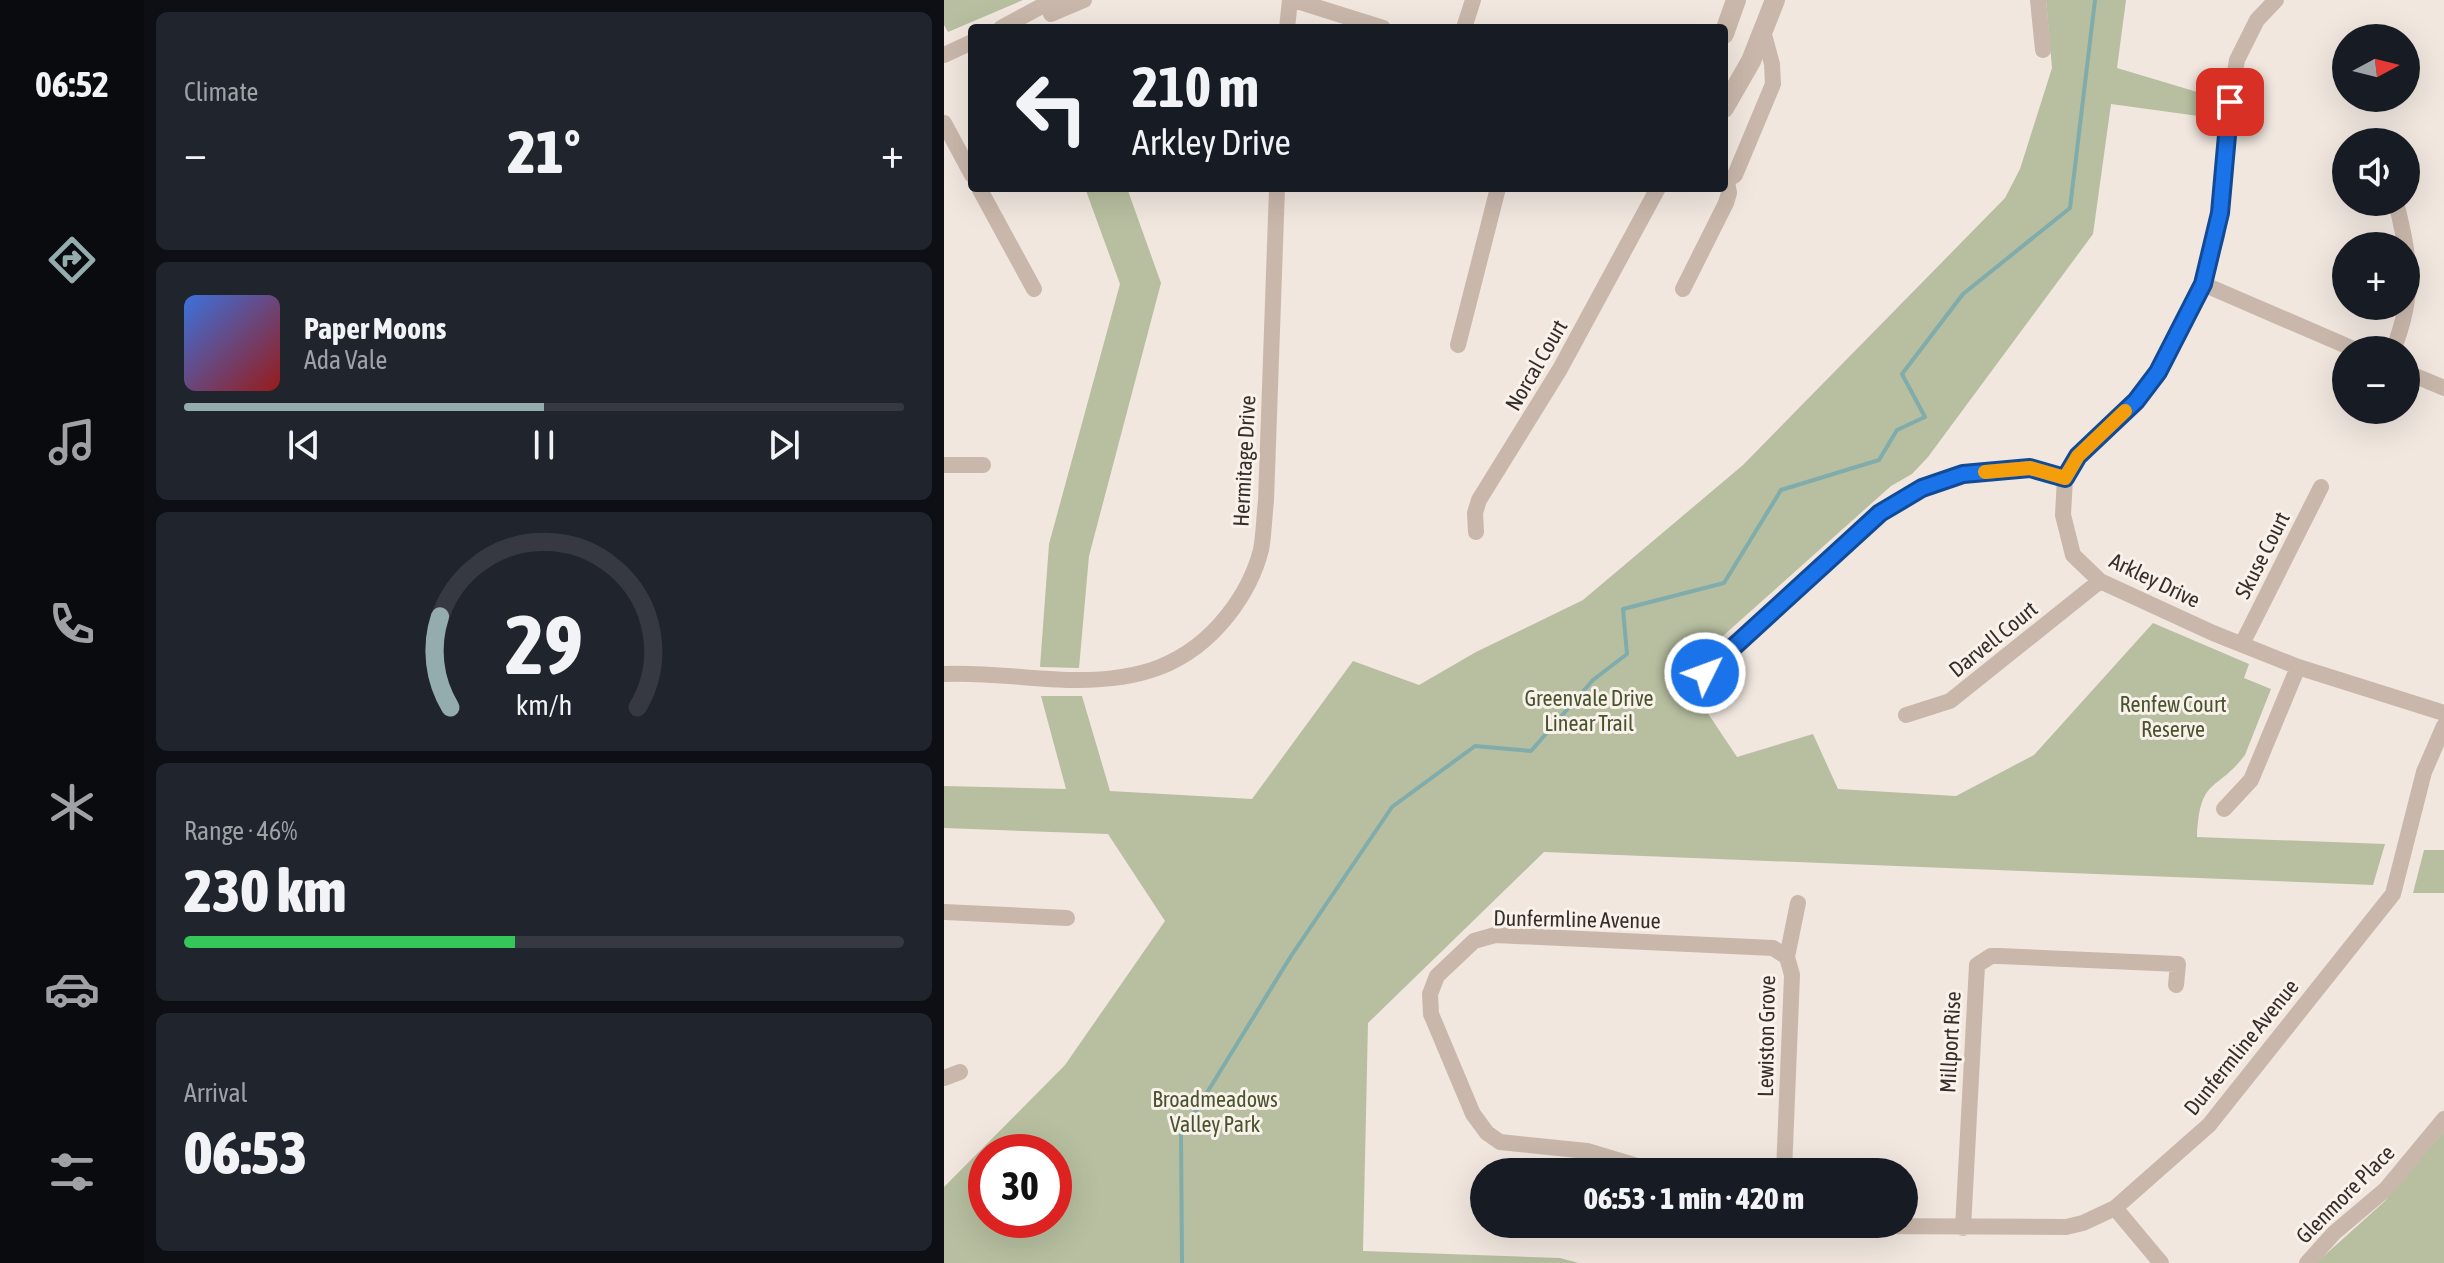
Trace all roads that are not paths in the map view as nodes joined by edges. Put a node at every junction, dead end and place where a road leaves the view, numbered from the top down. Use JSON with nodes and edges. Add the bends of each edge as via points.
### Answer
{"nodes":[{"id":1,"x":1062,"y":0,"type":"edge"},
{"id":2,"x":1081,"y":0,"type":"edge"},
{"id":3,"x":1292,"y":0,"type":"edge"},
{"id":4,"x":1473,"y":0,"type":"edge"},
{"id":5,"x":1736,"y":0,"type":"edge"},
{"id":6,"x":1775,"y":0,"type":"edge"},
{"id":7,"x":2038,"y":0,"type":"edge"},
{"id":8,"x":2276,"y":0,"type":"edge"},
{"id":9,"x":1022,"y":18,"type":"junction"},
{"id":10,"x":1009,"y":24,"type":"edge"},
{"id":11,"x":1288,"y":24,"type":"edge"},
{"id":12,"x":1370,"y":24,"type":"edge"},
{"id":13,"x":1465,"y":24,"type":"edge"},
{"id":14,"x":1728,"y":24,"type":"edge"},
{"id":15,"x":1763,"y":31,"type":"junction"},
{"id":16,"x":968,"y":44,"type":"edge"},
{"id":17,"x":2043,"y":50,"type":"dead end"},
{"id":18,"x":944,"y":55,"type":"edge"},
{"id":19,"x":1728,"y":101,"type":"edge"},
{"id":20,"x":944,"y":123,"type":"edge"},
{"id":21,"x":968,"y":168,"type":"edge"},
{"id":22,"x":1728,"y":180,"type":"edge"},
{"id":23,"x":1728,"y":189,"type":"edge"},
{"id":24,"x":981,"y":192,"type":"edge"},
{"id":25,"x":1277,"y":192,"type":"edge"},
{"id":26,"x":1497,"y":192,"type":"edge"},
{"id":27,"x":1656,"y":192,"type":"edge"},
{"id":28,"x":1667,"y":192,"type":"edge"},
{"id":29,"x":2399,"y":216,"type":"edge"},
{"id":30,"x":1642,"y":220,"type":"junction"},
{"id":31,"x":2203,"y":284,"type":"junction"},
{"id":32,"x":1034,"y":289,"type":"dead end"},
{"id":33,"x":1683,"y":289,"type":"dead end"},
{"id":34,"x":2398,"y":336,"type":"edge"},
{"id":35,"x":2332,"y":340,"type":"edge"},
{"id":36,"x":1458,"y":345,"type":"dead end"},
{"id":37,"x":2420,"y":378,"type":"edge"},
{"id":38,"x":2444,"y":388,"type":"edge"},
{"id":39,"x":944,"y":465,"type":"edge"},
{"id":40,"x":983,"y":465,"type":"dead end"},
{"id":41,"x":2065,"y":478,"type":"junction"},
{"id":42,"x":2321,"y":487,"type":"dead end"},
{"id":43,"x":1476,"y":532,"type":"dead end"},
{"id":44,"x":2100,"y":581,"type":"junction"},
{"id":45,"x":2242,"y":644,"type":"junction"},
{"id":46,"x":2298,"y":667,"type":"junction"},
{"id":47,"x":1705,"y":673,"type":"dead end"},
{"id":48,"x":944,"y":674,"type":"edge"},
{"id":49,"x":2444,"y":713,"type":"edge"},
{"id":50,"x":1906,"y":715,"type":"dead end"},
{"id":51,"x":2444,"y":726,"type":"edge"},
{"id":52,"x":2224,"y":809,"type":"dead end"},
{"id":53,"x":1798,"y":903,"type":"dead end"},
{"id":54,"x":944,"y":912,"type":"edge"},
{"id":55,"x":1067,"y":918,"type":"dead end"},
{"id":56,"x":1787,"y":957,"type":"junction"},
{"id":57,"x":2176,"y":985,"type":"dead end"},
{"id":58,"x":2444,"y":1119,"type":"edge"},
{"id":59,"x":1610,"y":1158,"type":"edge"},
{"id":60,"x":1785,"y":1158,"type":"edge"},
{"id":61,"x":2115,"y":1208,"type":"junction"},
{"id":62,"x":1918,"y":1227,"type":"edge"},
{"id":63,"x":1963,"y":1228,"type":"junction"},
{"id":64,"x":2161,"y":1263,"type":"edge"},
{"id":65,"x":2307,"y":1263,"type":"edge"}],
"edges":[{"from":1,"to":9,"type":"street"},
{"from":2,"to":9,"type":"street","via":[[1047,15]]},
{"from":3,"to":11,"type":"street"},
{"from":3,"to":12,"type":"street"},
{"from":4,"to":13,"type":"street"},
{"from":5,"to":14,"type":"street"},
{"from":6,"to":15,"type":"street"},
{"from":7,"to":17,"type":"street"},
{"from":8,"to":31,"type":"street","via":[[2257,20],[2237,60],[2219,220]]},
{"from":9,"to":10,"type":"street"},
{"from":15,"to":19,"type":"street"},
{"from":15,"to":22,"type":"street","via":[[1773,84],[1735,175]]},
{"from":16,"to":18,"type":"street"},
{"from":20,"to":21,"type":"street"},
{"from":23,"to":33,"type":"street"},
{"from":24,"to":32,"type":"street"},
{"from":25,"to":48,"type":"street","name":"Hermitage Drive","via":[[1266,501],[1260,551],[1242,597],[1211,636],[1155,670],[1120,679],[1075,680]]},
{"from":26,"to":36,"type":"street"},
{"from":27,"to":30,"type":"street","name":"Norcal Court"},
{"from":28,"to":30,"type":"street","name":"Norcal Court"},
{"from":29,"to":34,"type":"street","via":[[2410,269]]},
{"from":30,"to":43,"type":"street","name":"Norcal Court","via":[[1542,401],[1479,500]]},
{"from":31,"to":35,"type":"street"},
{"from":31,"to":41,"type":"street","via":[[2158,372],[2136,401],[2078,456]]},
{"from":37,"to":38,"type":"street"},
{"from":39,"to":40,"type":"street"},
{"from":41,"to":44,"type":"street","name":"Arkley Drive","via":[[2063,515],[2073,555]]},
{"from":41,"to":47,"type":"street","via":[[2030,468],[1963,474],[1922,488],[1880,513]]},
{"from":42,"to":45,"type":"street","name":"Skuse Court"},
{"from":44,"to":45,"type":"street","name":"Arkley Drive"},
{"from":44,"to":50,"type":"street","name":"Darvell Court","via":[[1950,701]]},
{"from":45,"to":46,"type":"street","name":"Arkley Drive"},
{"from":46,"to":49,"type":"street","name":"Arkley Drive"},
{"from":46,"to":52,"type":"street","via":[[2251,780]]},
{"from":51,"to":61,"type":"street","name":"Dunfermline Avenue","via":[[2424,772],[2393,894],[2209,1125]]},
{"from":53,"to":56,"type":"street","name":"Lewiston Grove"},
{"from":54,"to":55,"type":"street"},
{"from":56,"to":59,"type":"street","name":"Dunfermline Avenue","via":[[1773,948],[1495,935],[1474,941],[1437,976],[1430,994],[1431,1014],[1473,1114],[1487,1133],[1500,1142]]},
{"from":56,"to":60,"type":"street","name":"Lewiston Grove","via":[[1792,975]]},
{"from":57,"to":63,"type":"street","name":"Millport Rise","via":[[2180,960],[1991,956],[1977,965]]},
{"from":58,"to":65,"type":"street","name":"Glenmore Place","via":[[2386,1189]]},
{"from":61,"to":63,"type":"street","name":"Dunfermline Avenue","via":[[2066,1227]]},
{"from":61,"to":64,"type":"street"},
{"from":62,"to":63,"type":"street","name":"Dunfermline Avenue"}]}
